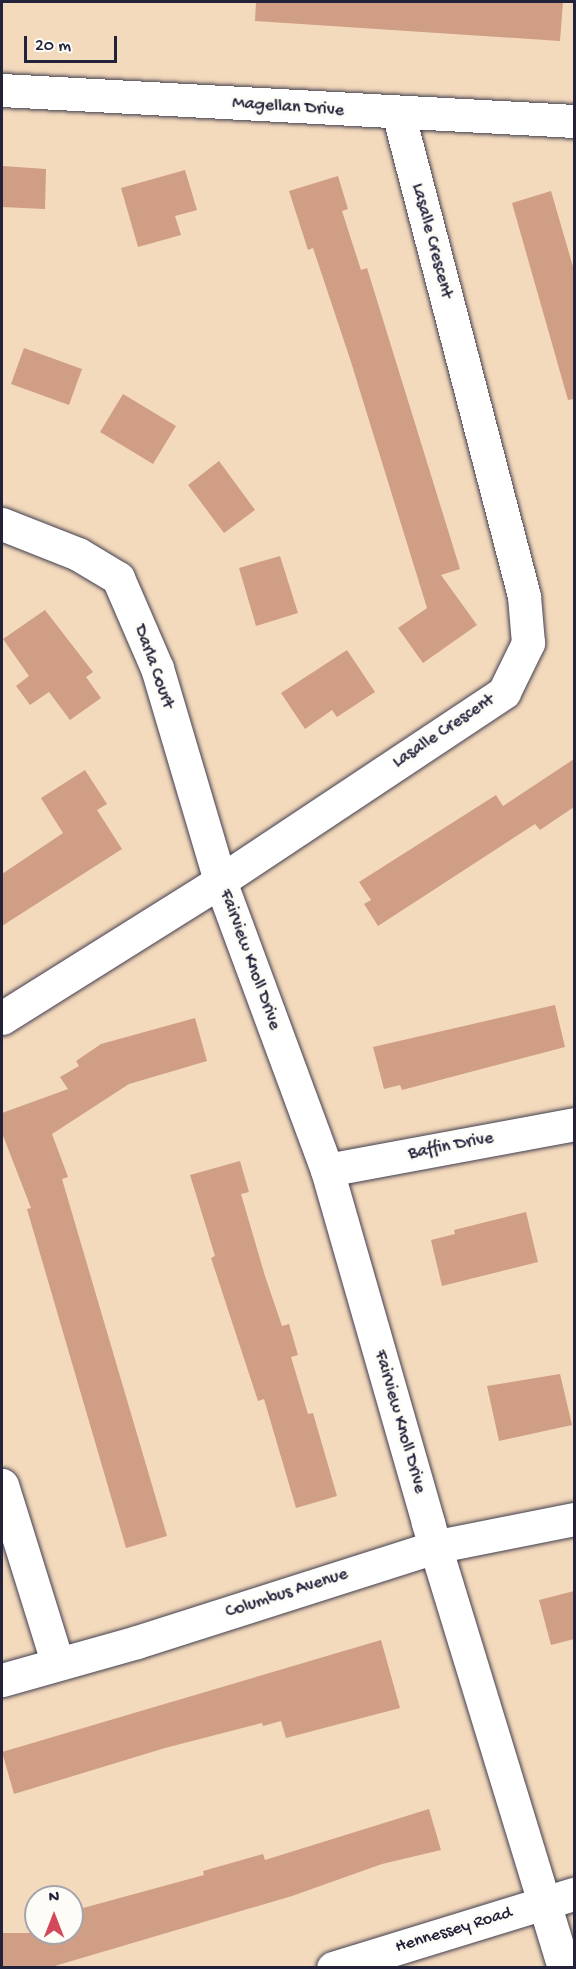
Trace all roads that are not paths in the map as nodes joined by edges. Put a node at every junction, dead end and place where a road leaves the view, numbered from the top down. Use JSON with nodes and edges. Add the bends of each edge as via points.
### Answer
{"nodes":[{"id":1,"x":2,"y":90,"type":"edge"},
{"id":2,"x":398,"y":114,"type":"junction"},
{"id":3,"x":574,"y":121,"type":"edge"},
{"id":4,"x":2,"y":524,"type":"edge"},
{"id":5,"x":220,"y":881,"type":"junction"},
{"id":6,"x":2,"y":1018,"type":"edge"},
{"id":7,"x":574,"y":1124,"type":"edge"},
{"id":8,"x":327,"y":1170,"type":"junction"},
{"id":9,"x":2,"y":1485,"type":"edge"},
{"id":10,"x":574,"y":1520,"type":"edge"},
{"id":11,"x":438,"y":1546,"type":"junction"},
{"id":12,"x":57,"y":1662,"type":"junction"},
{"id":13,"x":2,"y":1680,"type":"edge"},
{"id":14,"x":559,"y":1899,"type":"edge"},
{"id":15,"x":333,"y":1968,"type":"edge"},
{"id":16,"x":564,"y":1968,"type":"edge"}],
"edges":[{"from":1,"to":2,"type":"street","name":"Magellan Drive"},
{"from":2,"to":3,"type":"street","name":"Magellan Drive"},
{"from":2,"to":5,"type":"street","name":"Lasalle Crescent","via":[[524,596],[528,644],[504,692]]},
{"from":4,"to":5,"type":"street","name":"Darla Court","via":[[78,554],[118,578],[157,668]]},
{"from":5,"to":6,"type":"street","name":"Lasalle Crescent"},
{"from":5,"to":8,"type":"street","name":"Fairview Knoll Drive"},
{"from":7,"to":8,"type":"street","name":"Baffin Drive"},
{"from":8,"to":11,"type":"street","name":"Fairview Knoll Drive"},
{"from":9,"to":12,"type":"street"},
{"from":10,"to":11,"type":"street","name":"Columbus Avenue"},
{"from":11,"to":12,"type":"street","name":"Columbus Avenue","via":[[137,1642]]},
{"from":11,"to":14,"type":"street","name":"Fairview Knoll Drive"},
{"from":12,"to":13,"type":"street","name":"Columbus Avenue"},
{"from":14,"to":15,"type":"street","name":"Hennessey Road"},
{"from":14,"to":16,"type":"street","name":"Fairview Knoll Drive"}]}
